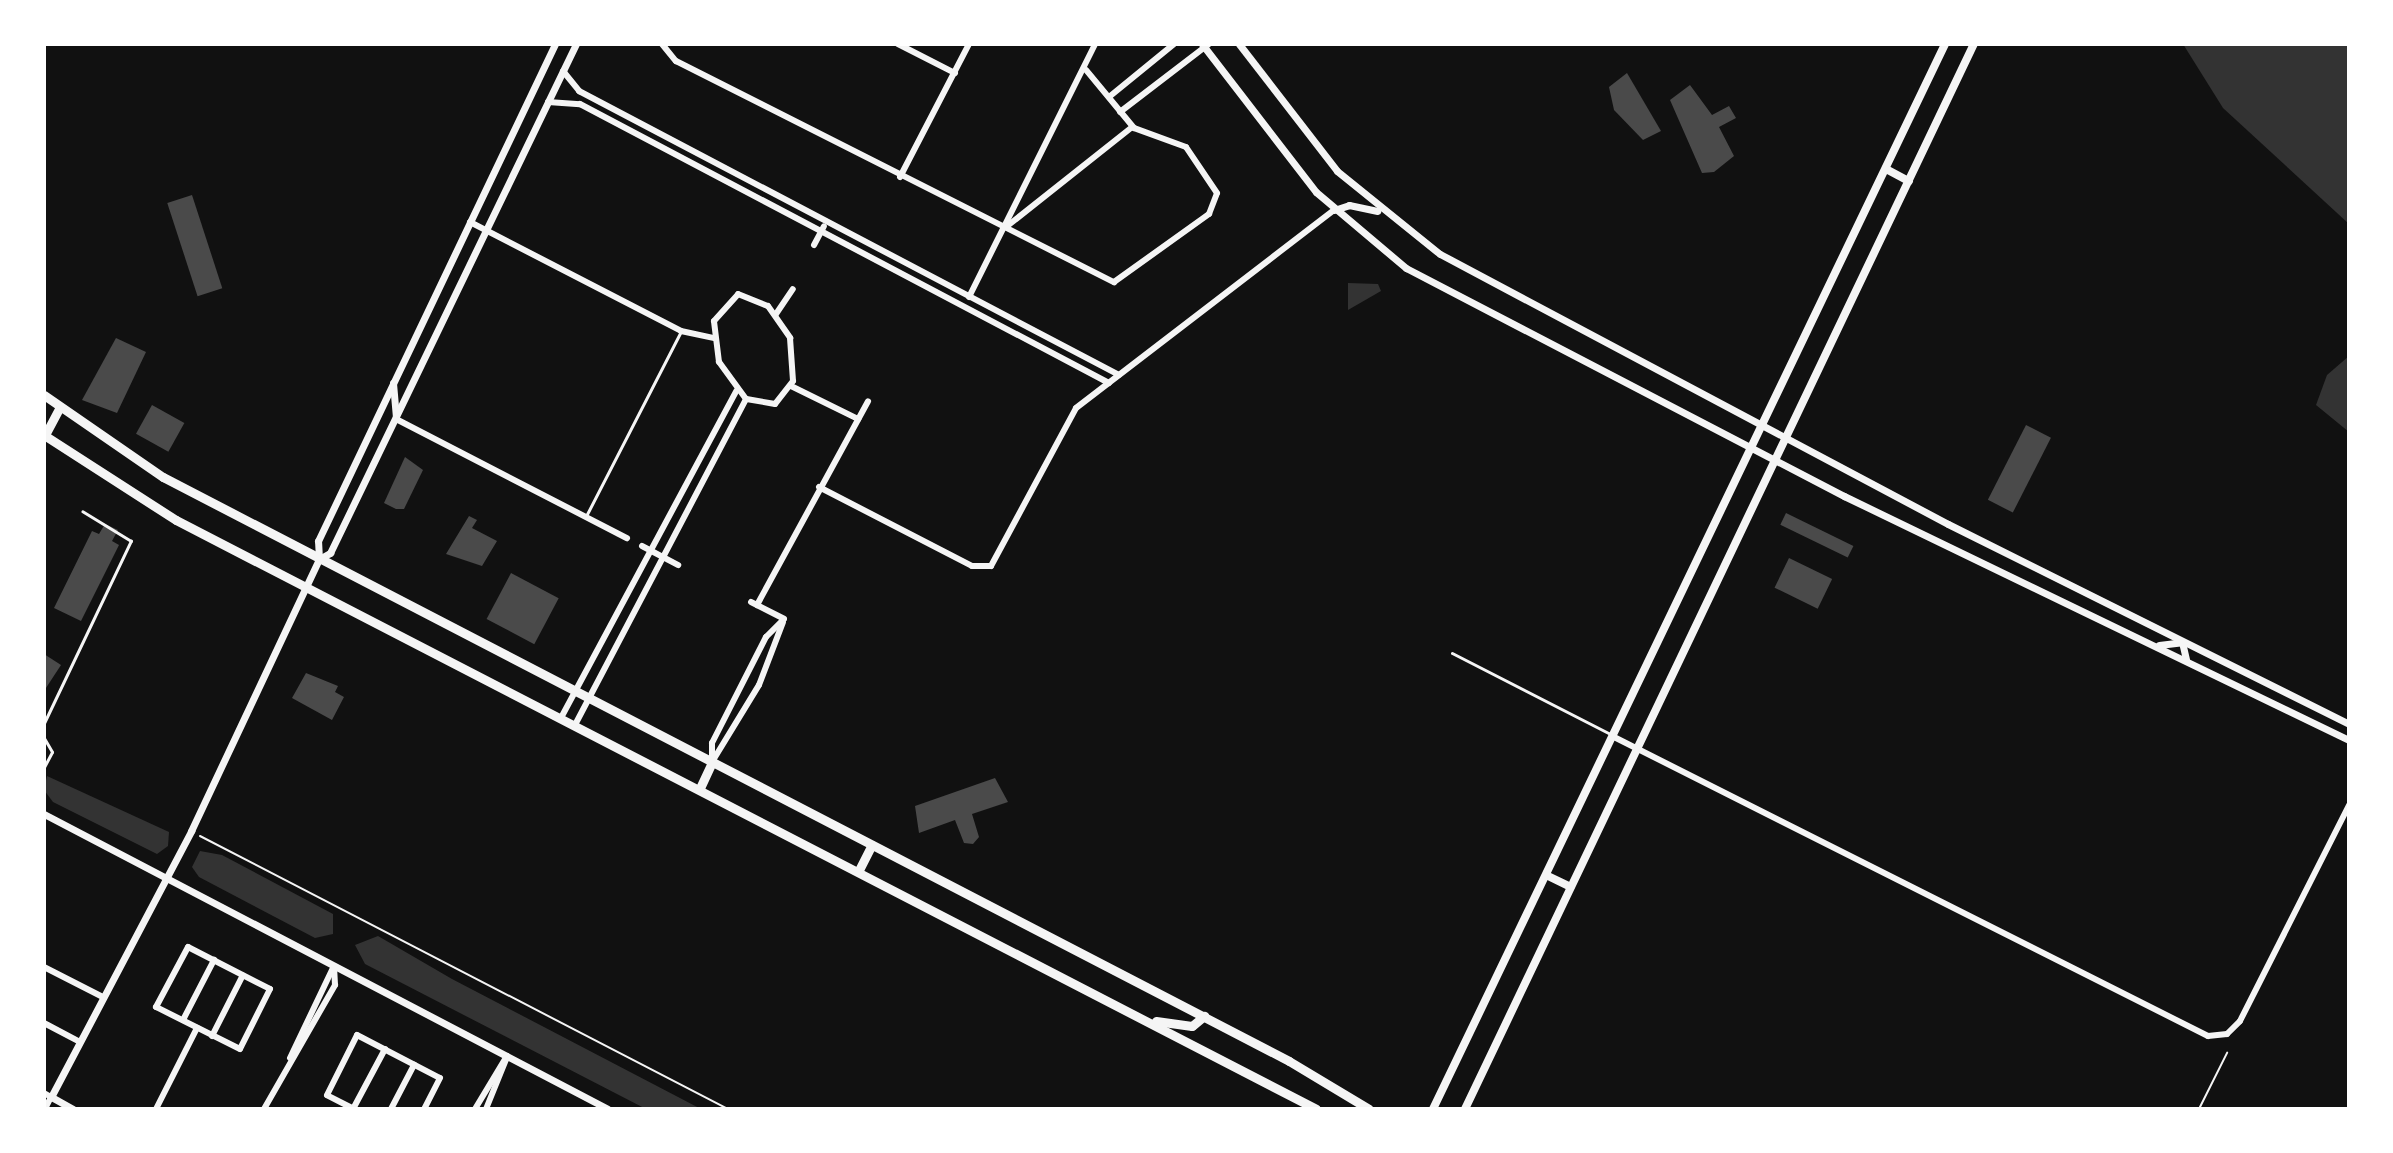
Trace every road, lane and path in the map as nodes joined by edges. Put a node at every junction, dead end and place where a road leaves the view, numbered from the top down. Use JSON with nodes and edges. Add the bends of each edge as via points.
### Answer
{"nodes":[{"id":1,"x":555,"y":44,"type":"edge"},
{"id":2,"x":576,"y":44,"type":"edge"},
{"id":3,"x":898,"y":44,"type":"edge"},
{"id":4,"x":969,"y":44,"type":"edge"},
{"id":5,"x":1095,"y":44,"type":"edge"},
{"id":6,"x":1174,"y":44,"type":"edge"},
{"id":7,"x":1239,"y":44,"type":"edge"},
{"id":8,"x":1945,"y":44,"type":"edge"},
{"id":9,"x":1974,"y":44,"type":"edge"},
{"id":10,"x":663,"y":46,"type":"edge"},
{"id":11,"x":1206,"y":46,"type":"edge"},
{"id":12,"x":1086,"y":70,"type":"junction"},
{"id":13,"x":563,"y":71,"type":"junction"},
{"id":14,"x":955,"y":73,"type":"junction"},
{"id":15,"x":1109,"y":97,"type":"junction"},
{"id":16,"x":548,"y":102,"type":"junction"},
{"id":17,"x":1120,"y":112,"type":"junction"},
{"id":18,"x":1132,"y":127,"type":"junction"},
{"id":19,"x":687,"y":147,"type":"junction"},
{"id":20,"x":681,"y":157,"type":"junction"},
{"id":21,"x":1886,"y":169,"type":"junction"},
{"id":22,"x":900,"y":177,"type":"junction"},
{"id":23,"x":1909,"y":181,"type":"junction"},
{"id":24,"x":1334,"y":210,"type":"junction"},
{"id":25,"x":1380,"y":211,"type":"junction"},
{"id":26,"x":827,"y":220,"type":"junction"},
{"id":27,"x":470,"y":222,"type":"junction"},
{"id":28,"x":822,"y":230,"type":"junction"},
{"id":29,"x":1004,"y":230,"type":"junction"},
{"id":30,"x":487,"y":231,"type":"junction"},
{"id":31,"x":814,"y":245,"type":"dead end"},
{"id":32,"x":793,"y":289,"type":"dead end"},
{"id":33,"x":971,"y":294,"type":"junction"},
{"id":34,"x":965,"y":304,"type":"junction"},
{"id":35,"x":429,"y":307,"type":"junction"},
{"id":36,"x":776,"y":314,"type":"junction"},
{"id":37,"x":446,"y":316,"type":"junction"},
{"id":38,"x":681,"y":331,"type":"junction"},
{"id":39,"x":714,"y":338,"type":"junction"},
{"id":40,"x":1119,"y":375,"type":"junction"},
{"id":41,"x":393,"y":383,"type":"junction"},
{"id":42,"x":1109,"y":383,"type":"junction"},
{"id":43,"x":791,"y":386,"type":"junction"},
{"id":44,"x":736,"y":391,"type":"junction"},
{"id":45,"x":44,"y":395,"type":"edge"},
{"id":46,"x":746,"y":399,"type":"junction"},
{"id":47,"x":868,"y":401,"type":"dead end"},
{"id":48,"x":59,"y":409,"type":"junction"},
{"id":49,"x":396,"y":419,"type":"junction"},
{"id":50,"x":858,"y":419,"type":"junction"},
{"id":51,"x":1765,"y":423,"type":"junction"},
{"id":52,"x":1788,"y":434,"type":"junction"},
{"id":53,"x":44,"y":435,"type":"edge"},
{"id":54,"x":1752,"y":449,"type":"junction"},
{"id":55,"x":1775,"y":461,"type":"junction"},
{"id":56,"x":819,"y":487,"type":"junction"},
{"id":57,"x":82,"y":511,"type":"dead end"},
{"id":58,"x":586,"y":517,"type":"junction"},
{"id":59,"x":627,"y":538,"type":"dead end"},
{"id":60,"x":642,"y":546,"type":"dead end"},
{"id":61,"x":650,"y":550,"type":"junction"},
{"id":62,"x":662,"y":557,"type":"junction"},
{"id":63,"x":319,"y":559,"type":"junction"},
{"id":64,"x":678,"y":565,"type":"dead end"},
{"id":65,"x":307,"y":585,"type":"junction"},
{"id":66,"x":784,"y":619,"type":"junction"},
{"id":67,"x":2182,"y":642,"type":"junction"},
{"id":68,"x":2153,"y":644,"type":"junction"},
{"id":69,"x":1452,"y":653,"type":"dead end"},
{"id":70,"x":2187,"y":662,"type":"junction"},
{"id":71,"x":576,"y":691,"type":"junction"},
{"id":72,"x":589,"y":698,"type":"junction"},
{"id":73,"x":734,"y":699,"type":"junction"},
{"id":74,"x":749,"y":706,"type":"junction"},
{"id":75,"x":562,"y":716,"type":"junction"},
{"id":76,"x":44,"y":723,"type":"edge"},
{"id":77,"x":576,"y":723,"type":"junction"},
{"id":78,"x":2349,"y":724,"type":"edge"},
{"id":79,"x":1614,"y":737,"type":"junction"},
{"id":80,"x":44,"y":738,"type":"edge"},
{"id":81,"x":2349,"y":740,"type":"edge"},
{"id":82,"x":1637,"y":749,"type":"junction"},
{"id":83,"x":712,"y":762,"type":"junction"},
{"id":84,"x":44,"y":767,"type":"edge"},
{"id":85,"x":700,"y":788,"type":"junction"},
{"id":86,"x":2349,"y":805,"type":"edge"},
{"id":87,"x":44,"y":814,"type":"edge"},
{"id":88,"x":191,"y":831,"type":"junction"},
{"id":89,"x":872,"y":845,"type":"junction"},
{"id":90,"x":859,"y":870,"type":"junction"},
{"id":91,"x":1548,"y":876,"type":"junction"},
{"id":92,"x":166,"y":879,"type":"junction"},
{"id":93,"x":1571,"y":887,"type":"junction"},
{"id":94,"x":214,"y":960,"type":"junction"},
{"id":95,"x":334,"y":966,"type":"junction"},
{"id":96,"x":44,"y":967,"type":"edge"},
{"id":97,"x":243,"y":975,"type":"junction"},
{"id":98,"x":103,"y":997,"type":"junction"},
{"id":99,"x":1204,"y":1016,"type":"junction"},
{"id":100,"x":183,"y":1020,"type":"junction"},
{"id":101,"x":1150,"y":1021,"type":"junction"},
{"id":102,"x":44,"y":1023,"type":"edge"},
{"id":103,"x":197,"y":1028,"type":"junction"},
{"id":104,"x":212,"y":1036,"type":"junction"},
{"id":105,"x":80,"y":1042,"type":"junction"},
{"id":106,"x":385,"y":1049,"type":"junction"},
{"id":107,"x":2227,"y":1053,"type":"dead end"},
{"id":108,"x":507,"y":1056,"type":"junction"},
{"id":109,"x":290,"y":1058,"type":"junction"},
{"id":110,"x":414,"y":1065,"type":"junction"},
{"id":111,"x":47,"y":1095,"type":"edge"},
{"id":112,"x":45,"y":1109,"type":"edge"},
{"id":113,"x":73,"y":1109,"type":"edge"},
{"id":114,"x":156,"y":1109,"type":"edge"},
{"id":115,"x":264,"y":1109,"type":"edge"},
{"id":116,"x":354,"y":1109,"type":"edge"},
{"id":117,"x":391,"y":1109,"type":"edge"},
{"id":118,"x":424,"y":1109,"type":"edge"},
{"id":119,"x":475,"y":1109,"type":"edge"},
{"id":120,"x":486,"y":1109,"type":"edge"},
{"id":121,"x":608,"y":1109,"type":"edge"},
{"id":122,"x":728,"y":1109,"type":"edge"},
{"id":123,"x":1316,"y":1109,"type":"edge"},
{"id":124,"x":1369,"y":1109,"type":"edge"},
{"id":125,"x":1433,"y":1109,"type":"edge"},
{"id":126,"x":1465,"y":1109,"type":"edge"},
{"id":127,"x":2199,"y":1109,"type":"edge"}],
"edges":[{"from":1,"to":27,"type":"street"},
{"from":2,"to":13,"type":"street"},
{"from":3,"to":14,"type":"street"},
{"from":4,"to":14,"type":"street"},
{"from":5,"to":12,"type":"street"},
{"from":6,"to":15,"type":"street"},
{"from":7,"to":25,"type":"street","via":[[1324,156]]},
{"from":8,"to":21,"type":"main road"},
{"from":9,"to":23,"type":"main road"},
{"from":10,"to":22,"type":"street"},
{"from":11,"to":17,"type":"street"},
{"from":11,"to":24,"type":"street"},
{"from":12,"to":15,"type":"street"},
{"from":12,"to":29,"type":"street"},
{"from":13,"to":16,"type":"street"},
{"from":13,"to":19,"type":"street","via":[[579,91]]},
{"from":14,"to":22,"type":"street"},
{"from":15,"to":17,"type":"street"},
{"from":16,"to":20,"type":"street","via":[[574,102]]},
{"from":16,"to":30,"type":"street"},
{"from":17,"to":18,"type":"street"},
{"from":18,"to":29,"type":"street"},
{"from":18,"to":29,"type":"street","via":[[1186,147],[1215,187],[1215,205],[1111,282]]},
{"from":19,"to":20,"type":"street"},
{"from":19,"to":26,"type":"street"},
{"from":20,"to":28,"type":"street"},
{"from":21,"to":23,"type":"main road"},
{"from":21,"to":51,"type":"main road"},
{"from":22,"to":29,"type":"street"},
{"from":23,"to":52,"type":"main road"},
{"from":24,"to":25,"type":"street","via":[[1352,205]]},
{"from":24,"to":40,"type":"street"},
{"from":24,"to":54,"type":"street","via":[[1442,289]]},
{"from":25,"to":51,"type":"street","via":[[1463,267]]},
{"from":26,"to":28,"type":"street"},
{"from":26,"to":33,"type":"street"},
{"from":27,"to":30,"type":"street"},
{"from":27,"to":35,"type":"street"},
{"from":28,"to":31,"type":"street"},
{"from":28,"to":34,"type":"street"},
{"from":29,"to":33,"type":"street"},
{"from":30,"to":37,"type":"street"},
{"from":30,"to":38,"type":"street"},
{"from":32,"to":36,"type":"street"},
{"from":33,"to":34,"type":"street"},
{"from":33,"to":40,"type":"street"},
{"from":34,"to":42,"type":"street"},
{"from":35,"to":37,"type":"street"},
{"from":35,"to":41,"type":"street"},
{"from":36,"to":39,"type":"street","via":[[753,296],[733,295],[719,309]]},
{"from":36,"to":43,"type":"street","via":[[793,351]]},
{"from":37,"to":49,"type":"street"},
{"from":38,"to":39,"type":"street"},
{"from":38,"to":58,"type":"lane"},
{"from":39,"to":44,"type":"street"},
{"from":40,"to":42,"type":"street"},
{"from":41,"to":49,"type":"street"},
{"from":41,"to":63,"type":"street","via":[[318,541]]},
{"from":42,"to":56,"type":"street","via":[[1076,408],[987,568]]},
{"from":43,"to":46,"type":"street","via":[[775,404]]},
{"from":43,"to":50,"type":"street"},
{"from":44,"to":46,"type":"street"},
{"from":44,"to":61,"type":"street"},
{"from":45,"to":48,"type":"main road"},
{"from":46,"to":62,"type":"street"},
{"from":47,"to":50,"type":"street"},
{"from":48,"to":53,"type":"main road"},
{"from":48,"to":63,"type":"main road","via":[[132,461]]},
{"from":49,"to":58,"type":"street"},
{"from":49,"to":63,"type":"street","via":[[330,553]]},
{"from":50,"to":56,"type":"street"},
{"from":51,"to":52,"type":"street"},
{"from":51,"to":54,"type":"main road"},
{"from":52,"to":55,"type":"main road"},
{"from":52,"to":67,"type":"street"},
{"from":53,"to":65,"type":"main road","via":[[176,520]]},
{"from":54,"to":55,"type":"street"},
{"from":54,"to":79,"type":"main road"},
{"from":55,"to":68,"type":"street"},
{"from":55,"to":82,"type":"main road"},
{"from":56,"to":66,"type":"street","via":[[754,604]]},
{"from":57,"to":76,"type":"lane","via":[[131,541]]},
{"from":58,"to":59,"type":"street"},
{"from":60,"to":61,"type":"street"},
{"from":61,"to":62,"type":"street"},
{"from":61,"to":71,"type":"street"},
{"from":62,"to":64,"type":"street"},
{"from":62,"to":72,"type":"street"},
{"from":63,"to":65,"type":"street"},
{"from":63,"to":71,"type":"main road"},
{"from":65,"to":75,"type":"main road"},
{"from":65,"to":88,"type":"street"},
{"from":66,"to":73,"type":"street","via":[[766,637]]},
{"from":66,"to":74,"type":"street"},
{"from":67,"to":68,"type":"street"},
{"from":67,"to":70,"type":"street"},
{"from":67,"to":78,"type":"street"},
{"from":68,"to":70,"type":"street"},
{"from":69,"to":79,"type":"lane"},
{"from":70,"to":81,"type":"street"},
{"from":71,"to":72,"type":"main road"},
{"from":71,"to":75,"type":"street"},
{"from":72,"to":77,"type":"street"},
{"from":72,"to":83,"type":"main road"},
{"from":73,"to":74,"type":"street"},
{"from":73,"to":83,"type":"street","via":[[712,743]]},
{"from":74,"to":83,"type":"street"},
{"from":75,"to":77,"type":"main road"},
{"from":77,"to":85,"type":"main road"},
{"from":79,"to":82,"type":"street"},
{"from":79,"to":91,"type":"main road"},
{"from":80,"to":84,"type":"lane","via":[[52,752]]},
{"from":82,"to":86,"type":"street","via":[[2198,1033],[2222,1035],[2240,1021]]},
{"from":82,"to":93,"type":"main road"},
{"from":83,"to":85,"type":"main road"},
{"from":83,"to":89,"type":"main road"},
{"from":85,"to":90,"type":"main road"},
{"from":87,"to":92,"type":"street"},
{"from":88,"to":92,"type":"street"},
{"from":88,"to":122,"type":"path"},
{"from":89,"to":90,"type":"main road"},
{"from":89,"to":99,"type":"main road"},
{"from":90,"to":101,"type":"main road"},
{"from":91,"to":93,"type":"main road"},
{"from":91,"to":125,"type":"main road"},
{"from":92,"to":95,"type":"street"},
{"from":92,"to":98,"type":"street"},
{"from":93,"to":126,"type":"main road"},
{"from":94,"to":97,"type":"street"},
{"from":94,"to":100,"type":"street"},
{"from":94,"to":100,"type":"street","via":[[188,947],[156,1007]]},
{"from":95,"to":108,"type":"street"},
{"from":95,"to":109,"type":"street"},
{"from":95,"to":109,"type":"street","via":[[335,985]]},
{"from":96,"to":98,"type":"street"},
{"from":97,"to":104,"type":"street"},
{"from":97,"to":104,"type":"street","via":[[270,989],[240,1049]]},
{"from":98,"to":105,"type":"street"},
{"from":99,"to":101,"type":"main road","via":[[1192,1026]]},
{"from":99,"to":124,"type":"main road"},
{"from":100,"to":103,"type":"street"},
{"from":101,"to":123,"type":"main road"},
{"from":102,"to":105,"type":"street"},
{"from":103,"to":104,"type":"street"},
{"from":103,"to":114,"type":"street"},
{"from":105,"to":111,"type":"street"},
{"from":106,"to":110,"type":"street"},
{"from":106,"to":116,"type":"street"},
{"from":106,"to":116,"type":"street","via":[[357,1035],[327,1095]]},
{"from":107,"to":127,"type":"path"},
{"from":108,"to":119,"type":"street"},
{"from":108,"to":120,"type":"street"},
{"from":108,"to":121,"type":"street"},
{"from":109,"to":115,"type":"street"},
{"from":110,"to":117,"type":"street"},
{"from":110,"to":118,"type":"street","via":[[440,1078]]},
{"from":111,"to":112,"type":"street"},
{"from":111,"to":113,"type":"street"}]}
